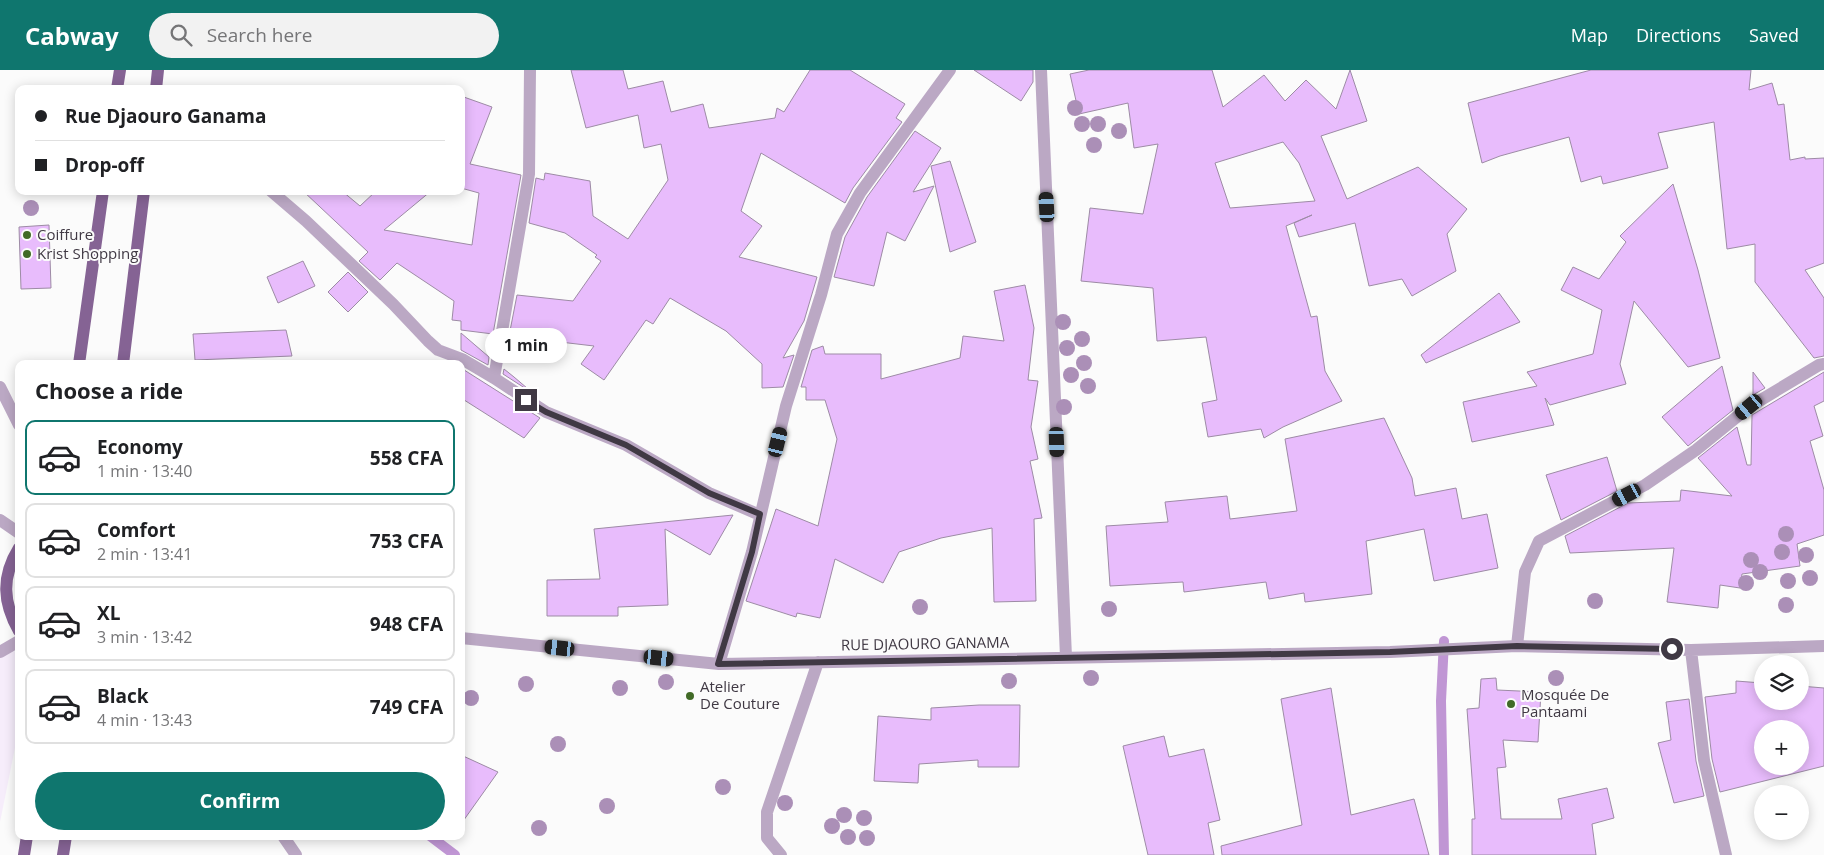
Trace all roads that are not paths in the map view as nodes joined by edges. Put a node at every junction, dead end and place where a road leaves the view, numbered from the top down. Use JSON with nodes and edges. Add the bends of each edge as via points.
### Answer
{"nodes":[{"id":1,"x":120,"y":70,"type":"edge"},
{"id":2,"x":158,"y":70,"type":"edge"},
{"id":3,"x":530,"y":70,"type":"edge"},
{"id":4,"x":950,"y":70,"type":"edge"},
{"id":5,"x":1041,"y":70,"type":"edge"},
{"id":6,"x":118,"y":85,"type":"edge"},
{"id":7,"x":156,"y":85,"type":"edge"},
{"id":8,"x":102,"y":195,"type":"edge"},
{"id":9,"x":144,"y":195,"type":"edge"},
{"id":10,"x":276,"y":195,"type":"edge"},
{"id":11,"x":80,"y":360,"type":"edge"},
{"id":12,"x":123,"y":360,"type":"edge"},
{"id":13,"x":464,"y":360,"type":"edge"},
{"id":14,"x":465,"y":361,"type":"edge"},
{"id":15,"x":1824,"y":364,"type":"edge"},
{"id":16,"x":494,"y":378,"type":"junction"},
{"id":17,"x":0,"y":387,"type":"edge"},
{"id":18,"x":15,"y":417,"type":"edge"},
{"id":19,"x":760,"y":514,"type":"junction"},
{"id":20,"x":0,"y":520,"type":"edge"},
{"id":21,"x":15,"y":530,"type":"edge"},
{"id":22,"x":15,"y":554,"type":"edge"},
{"id":23,"x":15,"y":625,"type":"edge"},
{"id":24,"x":465,"y":638,"type":"edge"},
{"id":25,"x":15,"y":643,"type":"edge"},
{"id":26,"x":1517,"y":646,"type":"junction"},
{"id":27,"x":1824,"y":646,"type":"edge"},
{"id":28,"x":1691,"y":650,"type":"junction"},
{"id":29,"x":0,"y":652,"type":"edge"},
{"id":30,"x":1066,"y":657,"type":"junction"},
{"id":31,"x":818,"y":662,"type":"junction"},
{"id":32,"x":718,"y":664,"type":"junction"},
{"id":33,"x":26,"y":840,"type":"edge"},
{"id":34,"x":65,"y":840,"type":"edge"},
{"id":35,"x":286,"y":840,"type":"edge"},
{"id":36,"x":24,"y":855,"type":"edge"},
{"id":37,"x":63,"y":855,"type":"edge"},
{"id":38,"x":296,"y":855,"type":"edge"},
{"id":39,"x":781,"y":855,"type":"edge"},
{"id":40,"x":1726,"y":855,"type":"edge"}],
"edges":[{"from":1,"to":6,"type":"main road"},
{"from":2,"to":7,"type":"main road"},
{"from":3,"to":16,"type":"street","via":[[529,174]]},
{"from":4,"to":19,"type":"street","via":[[860,192],[838,234],[786,406]]},
{"from":5,"to":30,"type":"street"},
{"from":8,"to":11,"type":"main road"},
{"from":9,"to":12,"type":"main road"},
{"from":10,"to":13,"type":"street","via":[[438,350]]},
{"from":14,"to":16,"type":"street"},
{"from":15,"to":26,"type":"street","via":[[1749,407],[1645,486],[1538,541],[1526,572]]},
{"from":16,"to":19,"type":"street","via":[[546,412],[626,445],[709,493]]},
{"from":17,"to":18,"type":"street"},
{"from":19,"to":32,"type":"street","via":[[752,552]]},
{"from":20,"to":21,"type":"street"},
{"from":22,"to":23,"type":"main road","via":[[5,587],[9,615]]},
{"from":24,"to":32,"type":"street","name":"RUE DJAOURO GANAMA"},
{"from":25,"to":29,"type":"street"},
{"from":26,"to":28,"type":"street"},
{"from":26,"to":30,"type":"street","name":"RUE DJAOURO GANAMA","via":[[1390,652]]},
{"from":27,"to":28,"type":"street"},
{"from":28,"to":40,"type":"street","via":[[1704,760]]},
{"from":30,"to":31,"type":"street","name":"RUE DJAOURO GANAMA"},
{"from":31,"to":32,"type":"street","name":"RUE DJAOURO GANAMA"},
{"from":31,"to":39,"type":"street","via":[[767,812],[767,838]]},
{"from":33,"to":36,"type":"main road"},
{"from":34,"to":37,"type":"main road"},
{"from":35,"to":38,"type":"street"}]}
